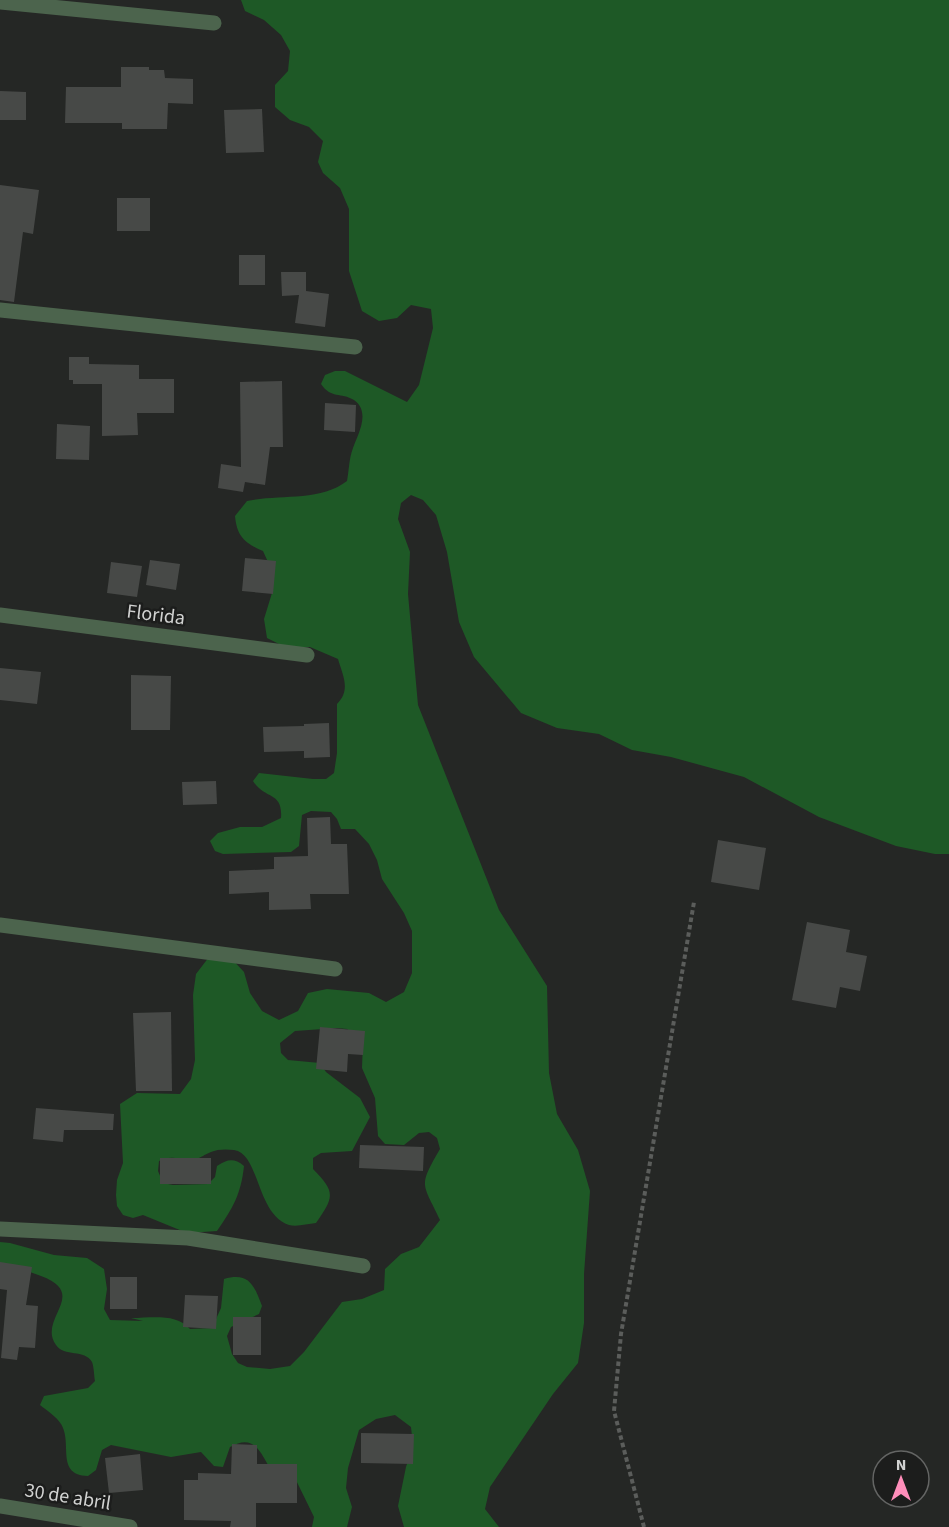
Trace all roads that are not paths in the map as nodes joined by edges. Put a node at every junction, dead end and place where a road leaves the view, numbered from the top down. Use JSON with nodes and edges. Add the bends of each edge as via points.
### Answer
{"nodes":[{"id":1,"x":0,"y":2,"type":"edge"},
{"id":2,"x":214,"y":23,"type":"dead end"},
{"id":3,"x":0,"y":310,"type":"edge"},
{"id":4,"x":355,"y":346,"type":"dead end"},
{"id":5,"x":0,"y":615,"type":"edge"},
{"id":6,"x":308,"y":655,"type":"dead end"},
{"id":7,"x":0,"y":925,"type":"edge"},
{"id":8,"x":335,"y":969,"type":"dead end"},
{"id":9,"x":0,"y":1229,"type":"edge"},
{"id":10,"x":363,"y":1266,"type":"dead end"},
{"id":11,"x":0,"y":1506,"type":"edge"},
{"id":12,"x":130,"y":1527,"type":"edge"}],
"edges":[{"from":1,"to":2,"type":"street"},
{"from":3,"to":4,"type":"street"},
{"from":5,"to":6,"type":"street","name":"Florida"},
{"from":7,"to":8,"type":"street"},
{"from":9,"to":10,"type":"street","via":[[188,1238]]},
{"from":11,"to":12,"type":"street","name":"30 de abril"}]}
